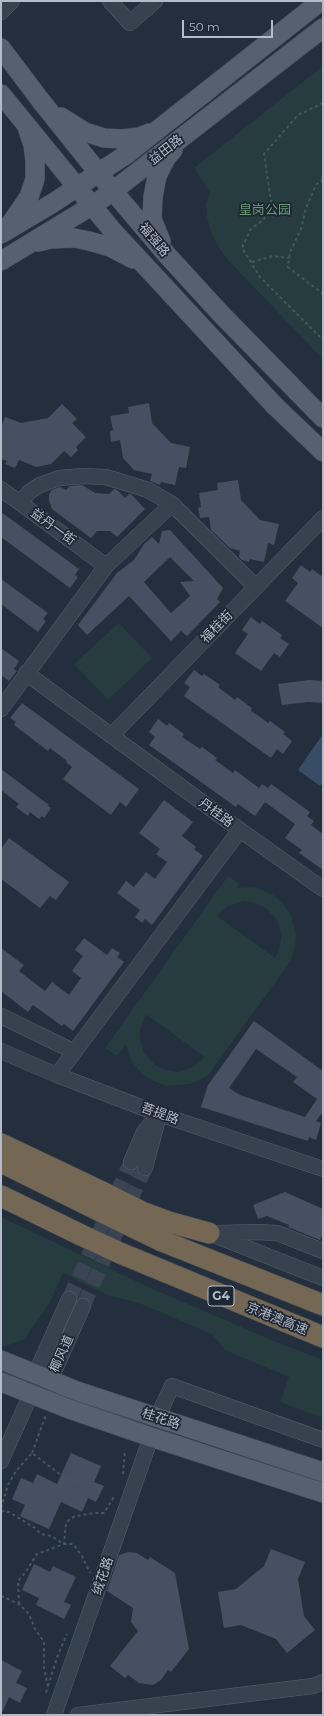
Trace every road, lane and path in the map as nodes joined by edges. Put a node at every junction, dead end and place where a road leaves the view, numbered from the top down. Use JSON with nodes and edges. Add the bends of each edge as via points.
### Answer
{"nodes":[{"id":1,"x":12,"y":1,"type":"edge"},
{"id":2,"x":110,"y":1,"type":"edge"},
{"id":3,"x":155,"y":1,"type":"edge"},
{"id":4,"x":321,"y":1,"type":"edge"},
{"id":5,"x":1,"y":12,"type":"edge"},
{"id":6,"x":323,"y":28,"type":"edge"},
{"id":7,"x":1,"y":48,"type":"edge"},
{"id":8,"x":1,"y":94,"type":"edge"},
{"id":9,"x":41,"y":101,"type":"junction"},
{"id":10,"x":323,"y":103,"type":"edge"},
{"id":11,"x":19,"y":115,"type":"junction"},
{"id":12,"x":160,"y":128,"type":"junction"},
{"id":13,"x":182,"y":138,"type":"junction"},
{"id":14,"x":98,"y":173,"type":"junction"},
{"id":15,"x":323,"y":179,"type":"edge"},
{"id":16,"x":78,"y":186,"type":"junction"},
{"id":17,"x":113,"y":191,"type":"junction"},
{"id":18,"x":93,"y":205,"type":"junction"},
{"id":19,"x":3,"y":232,"type":"edge"},
{"id":20,"x":29,"y":244,"type":"junction"},
{"id":21,"x":167,"y":256,"type":"junction"},
{"id":22,"x":289,"y":258,"type":"junction"},
{"id":23,"x":1,"y":261,"type":"edge"},
{"id":24,"x":251,"y":262,"type":"junction"},
{"id":25,"x":147,"y":267,"type":"junction"},
{"id":26,"x":323,"y":294,"type":"edge"},
{"id":27,"x":323,"y":340,"type":"edge"},
{"id":28,"x":323,"y":418,"type":"edge"},
{"id":29,"x":323,"y":452,"type":"edge"},
{"id":30,"x":1,"y":489,"type":"edge"},
{"id":31,"x":20,"y":503,"type":"junction"},
{"id":32,"x":172,"y":504,"type":"junction"},
{"id":33,"x":323,"y":518,"type":"edge"},
{"id":34,"x":106,"y":566,"type":"junction"},
{"id":35,"x":256,"y":587,"type":"junction"},
{"id":36,"x":26,"y":674,"type":"junction"},
{"id":37,"x":1,"y":709,"type":"edge"},
{"id":38,"x":112,"y":735,"type":"junction"},
{"id":39,"x":240,"y":830,"type":"junction"},
{"id":40,"x":323,"y":889,"type":"edge"},
{"id":41,"x":1,"y":1016,"type":"edge"},
{"id":42,"x":1,"y":1051,"type":"edge"},
{"id":43,"x":73,"y":1051,"type":"junction"},
{"id":44,"x":57,"y":1075,"type":"junction"},
{"id":45,"x":159,"y":1114,"type":"junction"},
{"id":46,"x":1,"y":1144,"type":"edge"},
{"id":47,"x":1,"y":1162,"type":"edge"},
{"id":48,"x":138,"y":1165,"type":"tunnel mouth"},
{"id":49,"x":323,"y":1169,"type":"edge"},
{"id":50,"x":7,"y":1200,"type":"edge"},
{"id":51,"x":98,"y":1200,"type":"junction"},
{"id":52,"x":138,"y":1219,"type":"junction"},
{"id":53,"x":209,"y":1233,"type":"junction"},
{"id":54,"x":323,"y":1251,"type":"edge"},
{"id":55,"x":323,"y":1278,"type":"edge"},
{"id":56,"x":69,"y":1299,"type":"tunnel mouth"},
{"id":57,"x":323,"y":1305,"type":"edge"},
{"id":58,"x":83,"y":1306,"type":"tunnel mouth"},
{"id":59,"x":323,"y":1337,"type":"edge"},
{"id":60,"x":1,"y":1360,"type":"edge"},
{"id":61,"x":42,"y":1378,"type":"junction"},
{"id":62,"x":1,"y":1382,"type":"edge"},
{"id":63,"x":31,"y":1394,"type":"junction"},
{"id":64,"x":51,"y":1402,"type":"junction"},
{"id":65,"x":157,"y":1418,"type":"junction"},
{"id":66,"x":151,"y":1437,"type":"junction"},
{"id":67,"x":323,"y":1440,"type":"edge"},
{"id":68,"x":125,"y":1450,"type":"dead end"},
{"id":69,"x":32,"y":1453,"type":"junction"},
{"id":70,"x":1,"y":1461,"type":"edge"},
{"id":71,"x":323,"y":1472,"type":"edge"},
{"id":72,"x":76,"y":1481,"type":"dead end"},
{"id":73,"x":121,"y":1481,"type":"dead end"},
{"id":74,"x":116,"y":1492,"type":"dead end"},
{"id":75,"x":323,"y":1493,"type":"edge"},
{"id":76,"x":1,"y":1508,"type":"edge"},
{"id":77,"x":1,"y":1511,"type":"edge"},
{"id":78,"x":64,"y":1544,"type":"junction"},
{"id":79,"x":91,"y":1576,"type":"dead end"},
{"id":80,"x":1,"y":1596,"type":"edge"},
{"id":81,"x":19,"y":1604,"type":"junction"},
{"id":82,"x":67,"y":1634,"type":"dead end"},
{"id":83,"x":323,"y":1682,"type":"edge"},
{"id":84,"x":48,"y":1686,"type":"junction"},
{"id":85,"x":46,"y":1696,"type":"dead end"},
{"id":86,"x":54,"y":1715,"type":"edge"},
{"id":87,"x":78,"y":1715,"type":"edge"}],
"edges":[{"from":1,"to":5,"type":"street"},
{"from":2,"to":3,"type":"street","via":[[130,23]]},
{"from":4,"to":12,"type":"main road","name":"益田路"},
{"from":6,"to":13,"type":"main road","name":"益田路"},
{"from":7,"to":9,"type":"main road","name":"福强路"},
{"from":8,"to":11,"type":"main road","name":"福强路"},
{"from":9,"to":12,"type":"main road","via":[[85,132],[104,138],[139,137]]},
{"from":9,"to":14,"type":"main road","name":"福强路"},
{"from":10,"to":24,"type":"path","via":[[298,115],[264,154],[272,201],[264,219],[250,230],[242,248]]},
{"from":11,"to":16,"type":"main road","name":"福强路"},
{"from":11,"to":19,"type":"main road","via":[[33,145],[35,179],[29,197]]},
{"from":12,"to":14,"type":"main road","name":"益田路"},
{"from":13,"to":17,"type":"main road","name":"益田路"},
{"from":13,"to":21,"type":"main road","via":[[166,158],[153,197],[152,219]]},
{"from":14,"to":16,"type":"main road","name":"益田路"},
{"from":14,"to":17,"type":"main road","name":"福强路"},
{"from":15,"to":22,"type":"path","via":[[316,185],[306,208],[301,229]]},
{"from":16,"to":18,"type":"main road","name":"福强路"},
{"from":16,"to":19,"type":"main road","name":"益田路"},
{"from":17,"to":18,"type":"main road","name":"益田路"},
{"from":17,"to":21,"type":"main road","name":"福强路"},
{"from":18,"to":20,"type":"main road","name":"益田路"},
{"from":18,"to":25,"type":"main road","name":"福强路"},
{"from":20,"to":23,"type":"main road","name":"益田路"},
{"from":20,"to":25,"type":"main road","via":[[51,239],[74,238],[110,248]]},
{"from":21,"to":28,"type":"main road","name":"福强路"},
{"from":22,"to":24,"type":"path","via":[[273,256]]},
{"from":22,"to":26,"type":"path","via":[[288,266]]},
{"from":24,"to":27,"type":"path","via":[[260,277]]},
{"from":25,"to":29,"type":"main road","name":"福强路","via":[[274,405]]},
{"from":30,"to":31,"type":"street","name":"益丹一街"},
{"from":31,"to":32,"type":"street","via":[[29,492],[40,485],[59,478],[83,476],[106,477],[148,490]]},
{"from":31,"to":34,"type":"street","name":"益丹一街"},
{"from":32,"to":34,"type":"street"},
{"from":32,"to":35,"type":"street"},
{"from":33,"to":35,"type":"street","name":"福桂街"},
{"from":34,"to":36,"type":"street"},
{"from":35,"to":38,"type":"street","name":"福桂街"},
{"from":36,"to":37,"type":"street"},
{"from":36,"to":38,"type":"street","name":"丹桂路"},
{"from":38,"to":39,"type":"street","name":"丹桂路"},
{"from":39,"to":40,"type":"street","name":"丹桂路"},
{"from":39,"to":43,"type":"street"},
{"from":41,"to":43,"type":"street"},
{"from":42,"to":44,"type":"street","name":"菩提路"},
{"from":43,"to":44,"type":"street"},
{"from":44,"to":45,"type":"street","name":"菩提路"},
{"from":45,"to":48,"type":"street","via":[[144,1132]]},
{"from":45,"to":49,"type":"street","name":"菩提路"},
{"from":46,"to":51,"type":"highway"},
{"from":47,"to":51,"type":"highway"},
{"from":50,"to":59,"type":"highway","name":"京港澳高速","number":"G4","bridge":true,"via":[[120,1253]]},
{"from":51,"to":52,"type":"highway","bridge":true},
{"from":52,"to":53,"type":"highway","via":[[169,1222]]},
{"from":52,"to":57,"type":"highway","number":"G4","via":[[162,1241]]},
{"from":53,"to":54,"type":"street","via":[[277,1233]]},
{"from":53,"to":55,"type":"street"},
{"from":56,"to":61,"type":"street","name":"椰风道"},
{"from":58,"to":61,"type":"street","name":"椰风道"},
{"from":60,"to":61,"type":"main road","name":"桂花路"},
{"from":61,"to":63,"type":"street","name":"椰风道"},
{"from":61,"to":65,"type":"main road","name":"桂花路"},
{"from":62,"to":63,"type":"main road","name":"桂花路"},
{"from":63,"to":64,"type":"main road","name":"桂花路"},
{"from":63,"to":70,"type":"street","name":"椰风道"},
{"from":64,"to":66,"type":"main road","name":"桂花路"},
{"from":64,"to":69,"type":"path"},
{"from":65,"to":67,"type":"street","via":[[172,1386]]},
{"from":65,"to":71,"type":"main road","name":"桂花路"},
{"from":66,"to":75,"type":"main road","name":"桂花路"},
{"from":66,"to":86,"type":"street","name":"绒花路"},
{"from":68,"to":73,"type":"path"},
{"from":69,"to":72,"type":"path","via":[[66,1478]]},
{"from":69,"to":76,"type":"path","via":[[8,1485]]},
{"from":74,"to":78,"type":"path","via":[[104,1513],[72,1518],[66,1523]]},
{"from":77,"to":78,"type":"path","via":[[9,1512],[41,1534],[51,1536]]},
{"from":78,"to":79,"type":"path","via":[[73,1544]]},
{"from":78,"to":81,"type":"path","via":[[38,1554],[18,1581]]},
{"from":80,"to":81,"type":"path"},
{"from":81,"to":84,"type":"path","via":[[29,1614],[44,1642],[44,1668]]},
{"from":82,"to":84,"type":"path"},
{"from":83,"to":87,"type":"street","via":[[313,1686]]},
{"from":84,"to":85,"type":"path"}]}
